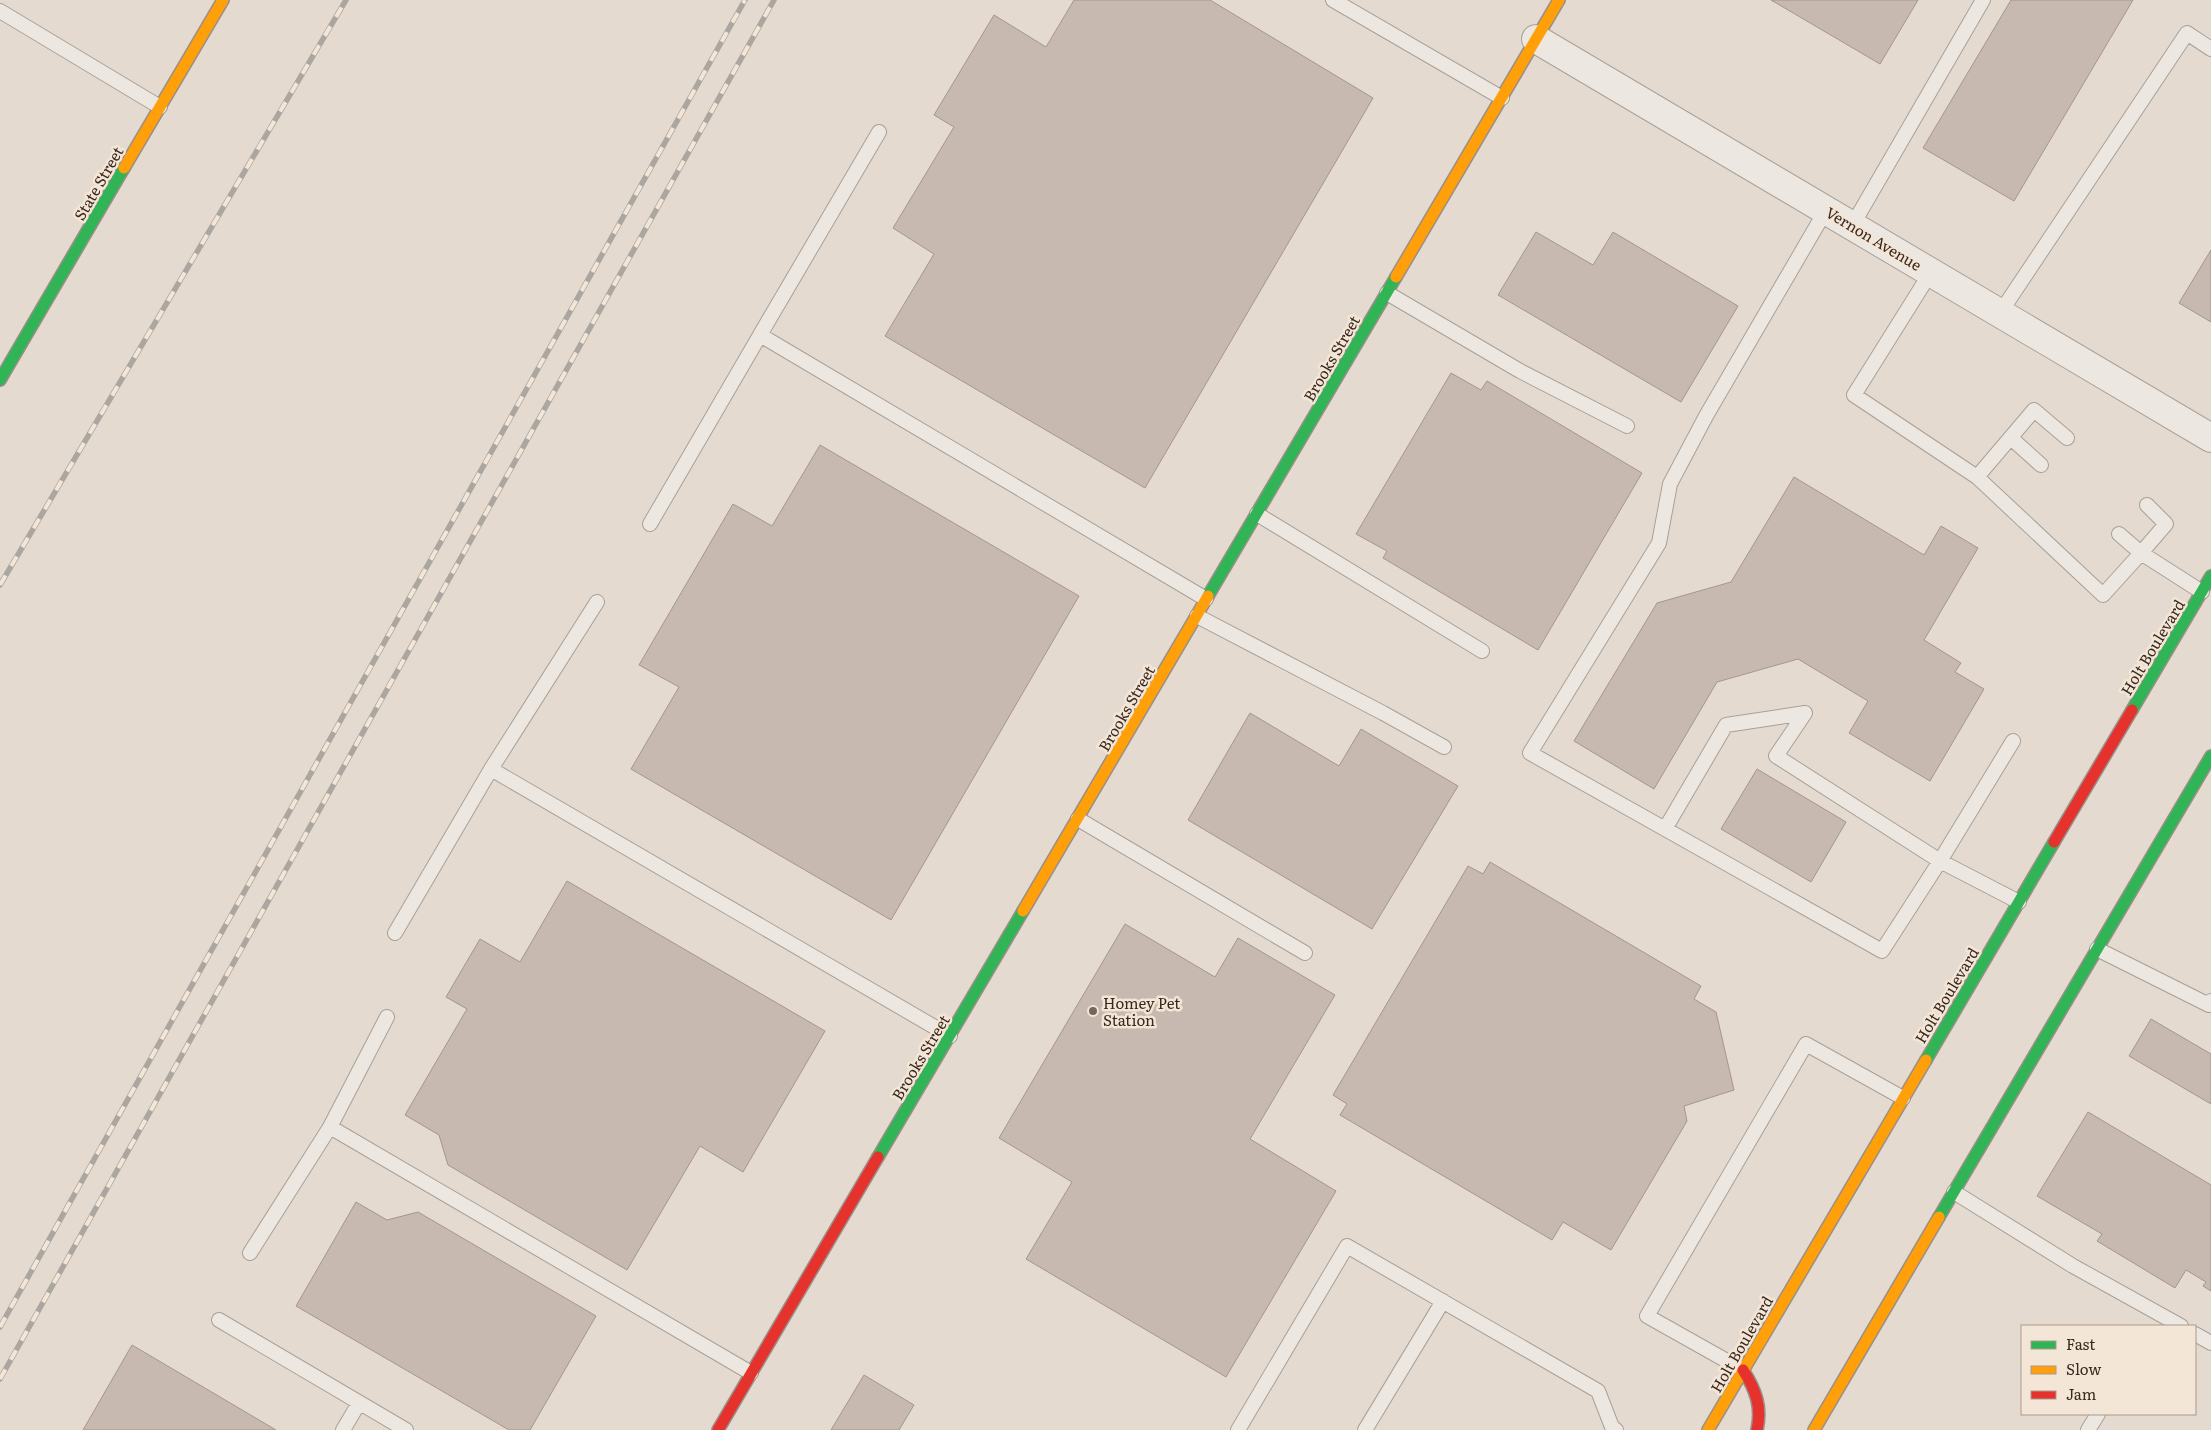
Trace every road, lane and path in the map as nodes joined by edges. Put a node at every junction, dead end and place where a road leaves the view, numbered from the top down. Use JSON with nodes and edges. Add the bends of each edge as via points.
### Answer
{"nodes":[{"id":1,"x":223,"y":0,"type":"edge"},
{"id":2,"x":1332,"y":0,"type":"edge"},
{"id":3,"x":1559,"y":0,"type":"edge"},
{"id":4,"x":1983,"y":0,"type":"edge"},
{"id":5,"x":0,"y":11,"type":"edge"},
{"id":6,"x":1536,"y":39,"type":"junction"},
{"id":7,"x":2211,"y":48,"type":"edge"},
{"id":8,"x":1502,"y":98,"type":"junction"},
{"id":9,"x":160,"y":106,"type":"junction"},
{"id":10,"x":879,"y":132,"type":"dead end"},
{"id":11,"x":1826,"y":210,"type":"junction"},
{"id":12,"x":1852,"y":226,"type":"junction"},
{"id":13,"x":1931,"y":272,"type":"junction"},
{"id":14,"x":1387,"y":293,"type":"junction"},
{"id":15,"x":2000,"y":313,"type":"junction"},
{"id":16,"x":760,"y":335,"type":"junction"},
{"id":17,"x":2,"y":374,"type":"edge"},
{"id":18,"x":1627,"y":426,"type":"dead end"},
{"id":19,"x":2011,"y":438,"type":"junction"},
{"id":20,"x":2067,"y":438,"type":"dead end"},
{"id":21,"x":2211,"y":438,"type":"edge"},
{"id":22,"x":2041,"y":465,"type":"dead end"},
{"id":23,"x":1977,"y":477,"type":"junction"},
{"id":24,"x":2147,"y":505,"type":"dead end"},
{"id":25,"x":1257,"y":514,"type":"junction"},
{"id":26,"x":650,"y":524,"type":"dead end"},
{"id":27,"x":2119,"y":534,"type":"dead end"},
{"id":28,"x":2141,"y":553,"type":"junction"},
{"id":29,"x":2211,"y":576,"type":"edge"},
{"id":30,"x":2202,"y":592,"type":"junction"},
{"id":31,"x":1206,"y":599,"type":"junction"},
{"id":32,"x":597,"y":602,"type":"dead end"},
{"id":33,"x":1197,"y":616,"type":"junction"},
{"id":34,"x":1482,"y":652,"type":"dead end"},
{"id":35,"x":2013,"y":741,"type":"dead end"},
{"id":36,"x":1444,"y":747,"type":"dead end"},
{"id":37,"x":2211,"y":756,"type":"edge"},
{"id":38,"x":491,"y":768,"type":"junction"},
{"id":39,"x":1078,"y":819,"type":"junction"},
{"id":40,"x":1664,"y":829,"type":"junction"},
{"id":41,"x":1940,"y":861,"type":"junction"},
{"id":42,"x":2019,"y":902,"type":"junction"},
{"id":43,"x":395,"y":933,"type":"dead end"},
{"id":44,"x":2097,"y":949,"type":"junction"},
{"id":45,"x":1305,"y":953,"type":"dead end"},
{"id":46,"x":2211,"y":1001,"type":"edge"},
{"id":47,"x":387,"y":1017,"type":"dead end"},
{"id":48,"x":950,"y":1036,"type":"junction"},
{"id":49,"x":1903,"y":1098,"type":"junction"},
{"id":50,"x":330,"y":1127,"type":"junction"},
{"id":51,"x":1954,"y":1192,"type":"junction"},
{"id":52,"x":250,"y":1253,"type":"dead end"},
{"id":53,"x":1443,"y":1301,"type":"junction"},
{"id":54,"x":219,"y":1320,"type":"dead end"},
{"id":55,"x":2179,"y":1325,"type":"edge"},
{"id":56,"x":2196,"y":1335,"type":"edge"},
{"id":57,"x":2211,"y":1343,"type":"edge"},
{"id":58,"x":1743,"y":1370,"type":"junction"},
{"id":59,"x":751,"y":1374,"type":"junction"},
{"id":60,"x":359,"y":1403,"type":"junction"},
{"id":61,"x":2097,"y":1415,"type":"edge"},
{"id":62,"x":1613,"y":1429,"type":"edge"},
{"id":63,"x":343,"y":1430,"type":"edge"},
{"id":64,"x":406,"y":1430,"type":"edge"},
{"id":65,"x":718,"y":1430,"type":"edge"},
{"id":66,"x":1238,"y":1430,"type":"edge"},
{"id":67,"x":1365,"y":1430,"type":"edge"},
{"id":68,"x":1708,"y":1430,"type":"edge"},
{"id":69,"x":1757,"y":1430,"type":"edge"},
{"id":70,"x":1814,"y":1430,"type":"edge"},
{"id":71,"x":2088,"y":1430,"type":"edge"}],
"edges":[{"from":1,"to":9,"type":"street","name":"State Street"},
{"from":2,"to":8,"type":"lane"},
{"from":3,"to":6,"type":"street","name":"Brooks Street"},
{"from":4,"to":12,"type":"lane"},
{"from":5,"to":9,"type":"lane"},
{"from":6,"to":8,"type":"street","name":"Brooks Street"},
{"from":6,"to":11,"type":"street","name":"Vernon Avenue"},
{"from":7,"to":15,"type":"lane","via":[[2187,34]]},
{"from":8,"to":14,"type":"street","name":"Brooks Street"},
{"from":9,"to":17,"type":"street","name":"State Street"},
{"from":10,"to":16,"type":"lane"},
{"from":11,"to":12,"type":"street","name":"Vernon Avenue"},
{"from":11,"to":40,"type":"lane","via":[[1670,484],[1659,543],[1530,753]]},
{"from":12,"to":13,"type":"street","name":"Vernon Avenue"},
{"from":13,"to":15,"type":"street","name":"Vernon Avenue"},
{"from":13,"to":23,"type":"lane","via":[[1854,395]]},
{"from":14,"to":18,"type":"lane","via":[[1520,371]]},
{"from":14,"to":25,"type":"street","name":"Brooks Street"},
{"from":15,"to":21,"type":"street","name":"Vernon Avenue"},
{"from":16,"to":26,"type":"lane"},
{"from":16,"to":31,"type":"lane"},
{"from":19,"to":20,"type":"lane","via":[[2034,410]]},
{"from":19,"to":22,"type":"lane"},
{"from":19,"to":23,"type":"lane"},
{"from":23,"to":28,"type":"lane","via":[[2104,595]]},
{"from":24,"to":28,"type":"lane","via":[[2166,524]]},
{"from":25,"to":31,"type":"street","name":"Brooks Street"},
{"from":25,"to":34,"type":"lane"},
{"from":27,"to":28,"type":"lane"},
{"from":28,"to":30,"type":"lane"},
{"from":29,"to":30,"type":"street","name":"Holt Boulevard"},
{"from":30,"to":42,"type":"street","name":"Holt Boulevard"},
{"from":31,"to":33,"type":"street","name":"Brooks Street"},
{"from":32,"to":38,"type":"lane"},
{"from":33,"to":36,"type":"lane"},
{"from":33,"to":39,"type":"street","name":"Brooks Street"},
{"from":35,"to":41,"type":"lane"},
{"from":37,"to":44,"type":"street"},
{"from":38,"to":43,"type":"lane"},
{"from":38,"to":48,"type":"lane"},
{"from":39,"to":45,"type":"lane"},
{"from":39,"to":48,"type":"street","name":"Brooks Street"},
{"from":40,"to":41,"type":"lane","via":[[1882,951]]},
{"from":40,"to":41,"type":"lane","via":[[1726,725],[1805,713],[1776,756]]},
{"from":41,"to":42,"type":"lane"},
{"from":42,"to":49,"type":"street","name":"Holt Boulevard"},
{"from":44,"to":46,"type":"lane","via":[[2209,1005]]},
{"from":44,"to":51,"type":"street"},
{"from":47,"to":50,"type":"lane"},
{"from":48,"to":59,"type":"street","name":"Brooks Street"},
{"from":49,"to":58,"type":"street","name":"Holt Boulevard"},
{"from":49,"to":58,"type":"lane","via":[[1806,1044],[1647,1316]]},
{"from":50,"to":52,"type":"lane"},
{"from":50,"to":59,"type":"lane"},
{"from":51,"to":55,"type":"lane","via":[[2073,1266]]},
{"from":51,"to":70,"type":"street"},
{"from":53,"to":62,"type":"lane","via":[[1598,1391]]},
{"from":53,"to":66,"type":"lane","via":[[1347,1246]]},
{"from":53,"to":67,"type":"lane"},
{"from":54,"to":60,"type":"lane"},
{"from":56,"to":57,"type":"lane"},
{"from":58,"to":68,"type":"street","name":"Holt Boulevard"},
{"from":58,"to":69,"type":"street","via":[[1756,1391],[1760,1419]]},
{"from":59,"to":65,"type":"street","name":"Brooks Street"},
{"from":60,"to":63,"type":"lane"},
{"from":60,"to":64,"type":"lane"},
{"from":61,"to":71,"type":"lane"}]}
